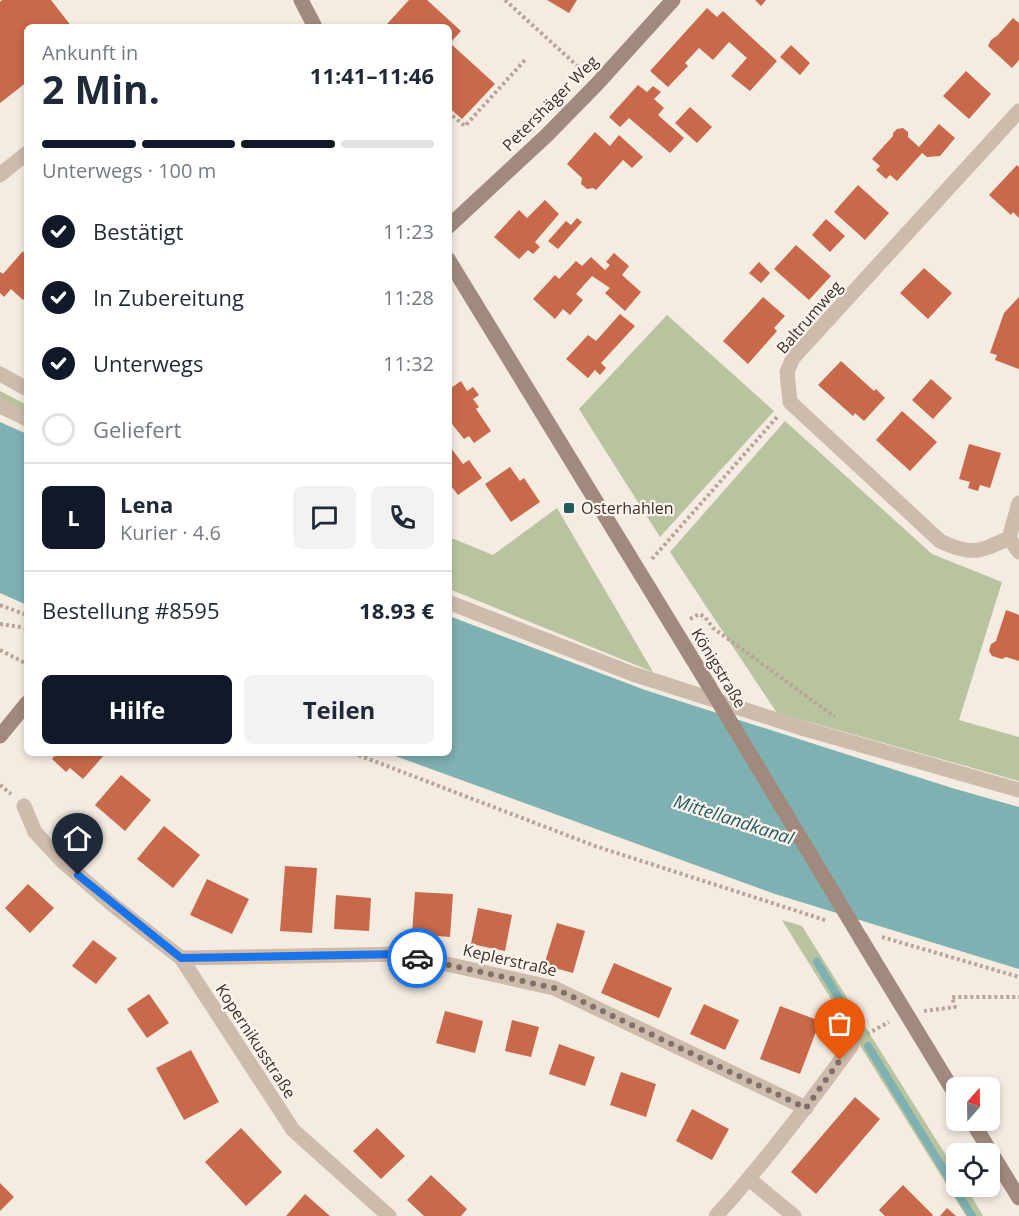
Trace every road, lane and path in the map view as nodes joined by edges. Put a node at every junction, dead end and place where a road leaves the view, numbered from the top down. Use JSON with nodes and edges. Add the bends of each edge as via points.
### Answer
{"nodes":[{"id":1,"x":301,"y":0,"type":"edge"},
{"id":2,"x":505,"y":0,"type":"edge"},
{"id":3,"x":673,"y":0,"type":"edge"},
{"id":4,"x":313,"y":24,"type":"edge"},
{"id":5,"x":525,"y":60,"type":"dead end"},
{"id":6,"x":597,"y":84,"type":"junction"},
{"id":7,"x":1019,"y":111,"type":"edge"},
{"id":8,"x":452,"y":115,"type":"edge"},
{"id":9,"x":24,"y":155,"type":"edge"},
{"id":10,"x":0,"y":175,"type":"edge"},
{"id":11,"x":452,"y":223,"type":"edge"},
{"id":12,"x":452,"y":266,"type":"edge"},
{"id":13,"x":0,"y":374,"type":"edge"},
{"id":14,"x":24,"y":387,"type":"edge"},
{"id":15,"x":790,"y":402,"type":"junction"},
{"id":16,"x":0,"y":406,"type":"edge"},
{"id":17,"x":24,"y":418,"type":"edge"},
{"id":18,"x":1019,"y":503,"type":"edge"},
{"id":19,"x":1009,"y":538,"type":"junction"},
{"id":20,"x":1019,"y":552,"type":"edge"},
{"id":21,"x":640,"y":572,"type":"junction"},
{"id":22,"x":452,"y":604,"type":"edge"},
{"id":23,"x":0,"y":605,"type":"edge"},
{"id":24,"x":24,"y":614,"type":"edge"},
{"id":25,"x":0,"y":624,"type":"edge"},
{"id":26,"x":673,"y":627,"type":"junction"},
{"id":27,"x":24,"y":628,"type":"edge"},
{"id":28,"x":0,"y":650,"type":"edge"},
{"id":29,"x":24,"y":662,"type":"edge"},
{"id":30,"x":24,"y":706,"type":"edge"},
{"id":31,"x":836,"y":718,"type":"dead end"},
{"id":32,"x":0,"y":736,"type":"edge"},
{"id":33,"x":361,"y":756,"type":"edge"},
{"id":34,"x":1019,"y":790,"type":"edge"},
{"id":35,"x":24,"y":806,"type":"dead end"},
{"id":36,"x":858,"y":934,"type":"junction"},
{"id":37,"x":181,"y":958,"type":"junction"},
{"id":38,"x":1019,"y":978,"type":"edge"},
{"id":39,"x":1019,"y":997,"type":"edge"},
{"id":40,"x":905,"y":1013,"type":"junction"},
{"id":41,"x":852,"y":1045,"type":"joint"},
{"id":42,"x":946,"y":1079,"type":"edge"},
{"id":43,"x":806,"y":1108,"type":"junction"},
{"id":44,"x":978,"y":1131,"type":"edge"},
{"id":45,"x":750,"y":1179,"type":"junction"},
{"id":46,"x":1019,"y":1198,"type":"edge"},
{"id":47,"x":389,"y":1216,"type":"edge"},
{"id":48,"x":716,"y":1216,"type":"edge"},
{"id":49,"x":794,"y":1216,"type":"edge"}],
"edges":[{"from":1,"to":4,"type":"main road"},
{"from":2,"to":6,"type":"path"},
{"from":3,"to":6,"type":"main road","name":"Petershäger Weg"},
{"from":5,"to":8,"type":"path","via":[[465,126]]},
{"from":6,"to":11,"type":"main road","name":"Petershäger Weg"},
{"from":7,"to":15,"type":"street","name":"Baltrumweg","via":[[793,358],[787,372]]},
{"from":9,"to":10,"type":"street"},
{"from":12,"to":21,"type":"main road","name":"Königstraße"},
{"from":13,"to":14,"type":"street"},
{"from":15,"to":19,"type":"street","via":[[940,541],[960,550],[982,550]]},
{"from":15,"to":21,"type":"path"},
{"from":16,"to":17,"type":"street"},
{"from":18,"to":19,"type":"street"},
{"from":19,"to":20,"type":"street"},
{"from":21,"to":26,"type":"main road","name":"Königstraße"},
{"from":22,"to":34,"type":"street","via":[[633,674],[814,732]]},
{"from":23,"to":24,"type":"path"},
{"from":25,"to":27,"type":"path"},
{"from":26,"to":31,"type":"path","via":[[699,614],[705,617],[713,628]]},
{"from":26,"to":36,"type":"main road","name":"Königstraße","bridge":true},
{"from":28,"to":29,"type":"path"},
{"from":30,"to":32,"type":"main road"},
{"from":33,"to":36,"type":"path","via":[[595,846]]},
{"from":35,"to":37,"type":"street","name":"Kopernikusstraße","via":[[35,832],[61,860]]},
{"from":36,"to":38,"type":"path"},
{"from":36,"to":40,"type":"main road","name":"Königstraße"},
{"from":37,"to":43,"type":"street","name":"Keplerstraße","via":[[402,954],[554,988]]},
{"from":37,"to":47,"type":"street","name":"Kopernikusstraße","via":[[293,1130]]},
{"from":39,"to":40,"type":"path","via":[[952,997],[955,1007]]},
{"from":40,"to":41,"type":"path"},
{"from":40,"to":42,"type":"main road","name":"Königstraße"},
{"from":41,"to":43,"type":"street"},
{"from":43,"to":45,"type":"street"},
{"from":44,"to":46,"type":"main road"},
{"from":45,"to":48,"type":"street"},
{"from":45,"to":49,"type":"street"}]}
